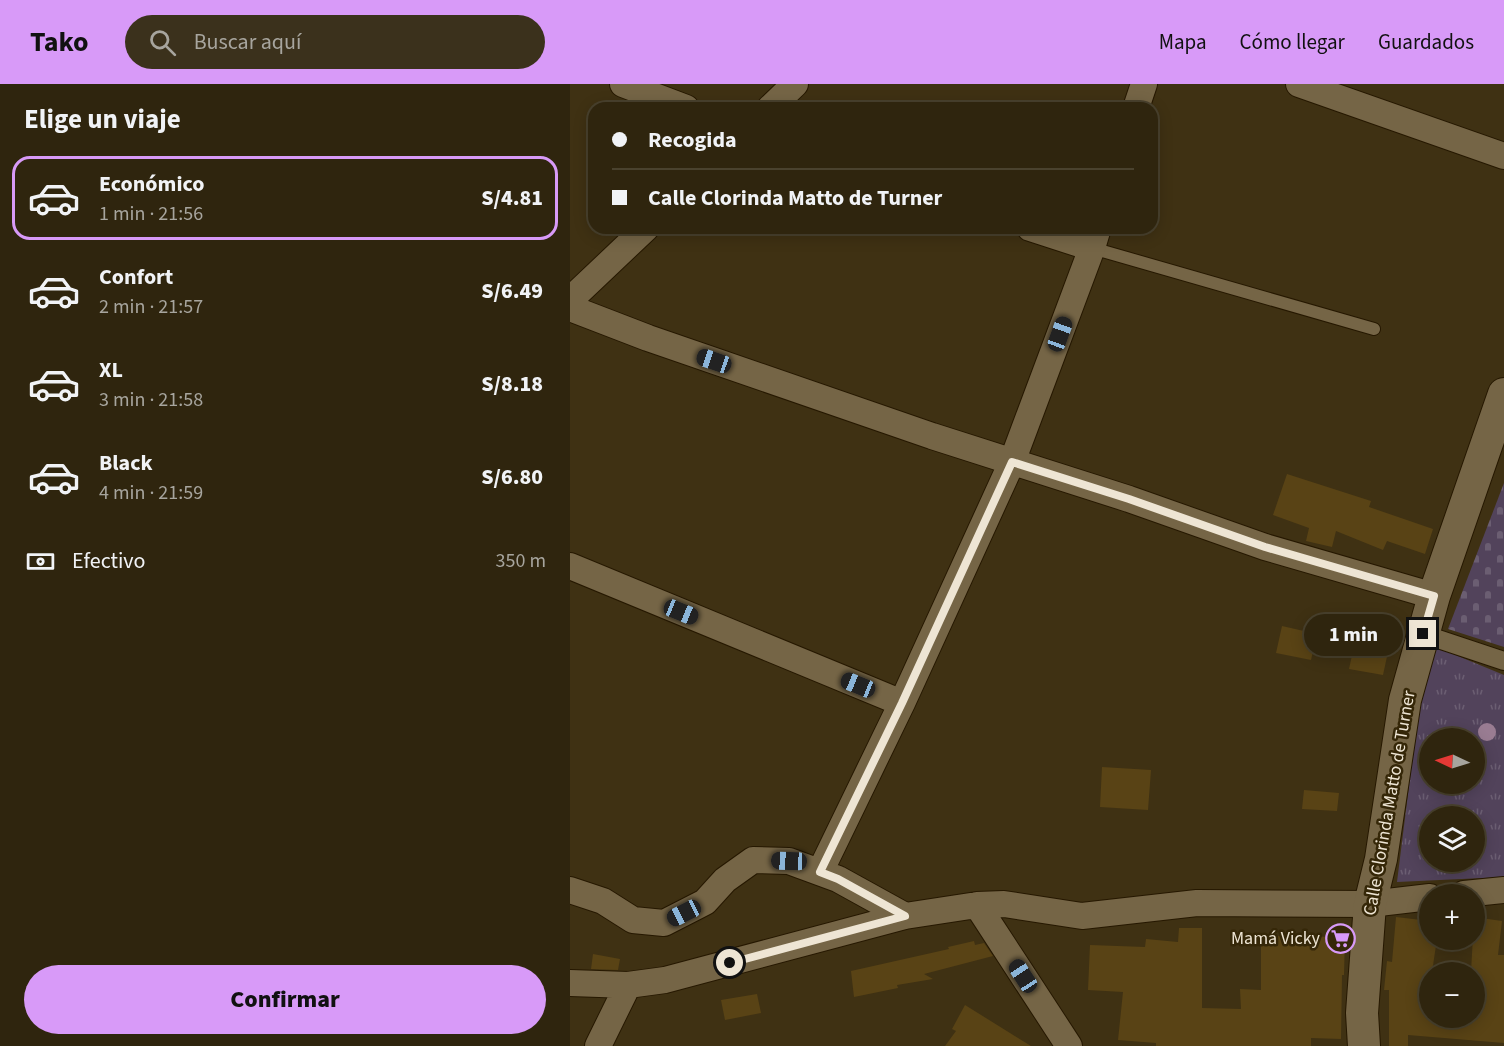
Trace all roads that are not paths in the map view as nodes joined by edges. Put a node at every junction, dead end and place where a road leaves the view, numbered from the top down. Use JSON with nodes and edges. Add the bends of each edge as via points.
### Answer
{"nodes":[{"id":1,"x":624,"y":84,"type":"edge"},
{"id":2,"x":795,"y":84,"type":"edge"},
{"id":3,"x":1144,"y":84,"type":"edge"},
{"id":4,"x":1299,"y":84,"type":"edge"},
{"id":5,"x":670,"y":102,"type":"edge"},
{"id":6,"x":776,"y":102,"type":"edge"},
{"id":7,"x":1138,"y":102,"type":"edge"},
{"id":8,"x":1504,"y":156,"type":"edge"},
{"id":9,"x":640,"y":234,"type":"edge"},
{"id":10,"x":1069,"y":234,"type":"edge"},
{"id":11,"x":1095,"y":238,"type":"edge"},
{"id":12,"x":570,"y":300,"type":"edge"},
{"id":13,"x":570,"y":308,"type":"edge"},
{"id":14,"x":1374,"y":329,"type":"dead end"},
{"id":15,"x":1504,"y":394,"type":"edge"},
{"id":16,"x":1012,"y":462,"type":"junction"},
{"id":17,"x":570,"y":566,"type":"edge"},
{"id":18,"x":1434,"y":596,"type":"junction"},
{"id":19,"x":1423,"y":634,"type":"junction"},
{"id":20,"x":1504,"y":662,"type":"edge"},
{"id":21,"x":902,"y":703,"type":"junction"},
{"id":22,"x":820,"y":872,"type":"junction"},
{"id":23,"x":570,"y":890,"type":"edge"},
{"id":24,"x":1504,"y":890,"type":"edge"},
{"id":25,"x":1485,"y":892,"type":"edge"},
{"id":26,"x":1419,"y":898,"type":"edge"},
{"id":27,"x":1370,"y":904,"type":"junction"},
{"id":28,"x":977,"y":905,"type":"junction"},
{"id":29,"x":905,"y":916,"type":"junction"},
{"id":30,"x":570,"y":983,"type":"edge"},
{"id":31,"x":628,"y":985,"type":"junction"},
{"id":32,"x":598,"y":1046,"type":"edge"},
{"id":33,"x":1070,"y":1046,"type":"edge"},
{"id":34,"x":1364,"y":1046,"type":"edge"}],
"edges":[{"from":1,"to":5,"type":"street"},
{"from":2,"to":6,"type":"street"},
{"from":3,"to":7,"type":"street"},
{"from":4,"to":8,"type":"street"},
{"from":9,"to":12,"type":"street"},
{"from":10,"to":11,"type":"street"},
{"from":11,"to":14,"type":"lane"},
{"from":11,"to":16,"type":"street"},
{"from":13,"to":16,"type":"street"},
{"from":15,"to":18,"type":"street","name":"Calle Clorinda Matto de Turner"},
{"from":16,"to":18,"type":"street","via":[[1265,547]]},
{"from":16,"to":21,"type":"street"},
{"from":17,"to":21,"type":"street"},
{"from":18,"to":19,"type":"street","name":"Calle Clorinda Matto de Turner"},
{"from":19,"to":20,"type":"street"},
{"from":19,"to":27,"type":"street","name":"Calle Clorinda Matto de Turner","via":[[1405,700],[1381,859]]},
{"from":21,"to":22,"type":"street"},
{"from":22,"to":23,"type":"street","via":[[789,861],[753,860],[725,880],[705,902],[664,923],[633,920],[603,901]]},
{"from":22,"to":29,"type":"street"},
{"from":24,"to":25,"type":"street"},
{"from":26,"to":27,"type":"street"},
{"from":27,"to":28,"type":"street","via":[[1197,903],[1082,916],[1004,904]]},
{"from":27,"to":34,"type":"street","name":"Calle Clorinda Matto de Turner","via":[[1362,1012]]},
{"from":28,"to":29,"type":"street"},
{"from":28,"to":33,"type":"street"},
{"from":29,"to":31,"type":"street","via":[[664,980]]},
{"from":30,"to":31,"type":"street"},
{"from":31,"to":32,"type":"street"}]}
